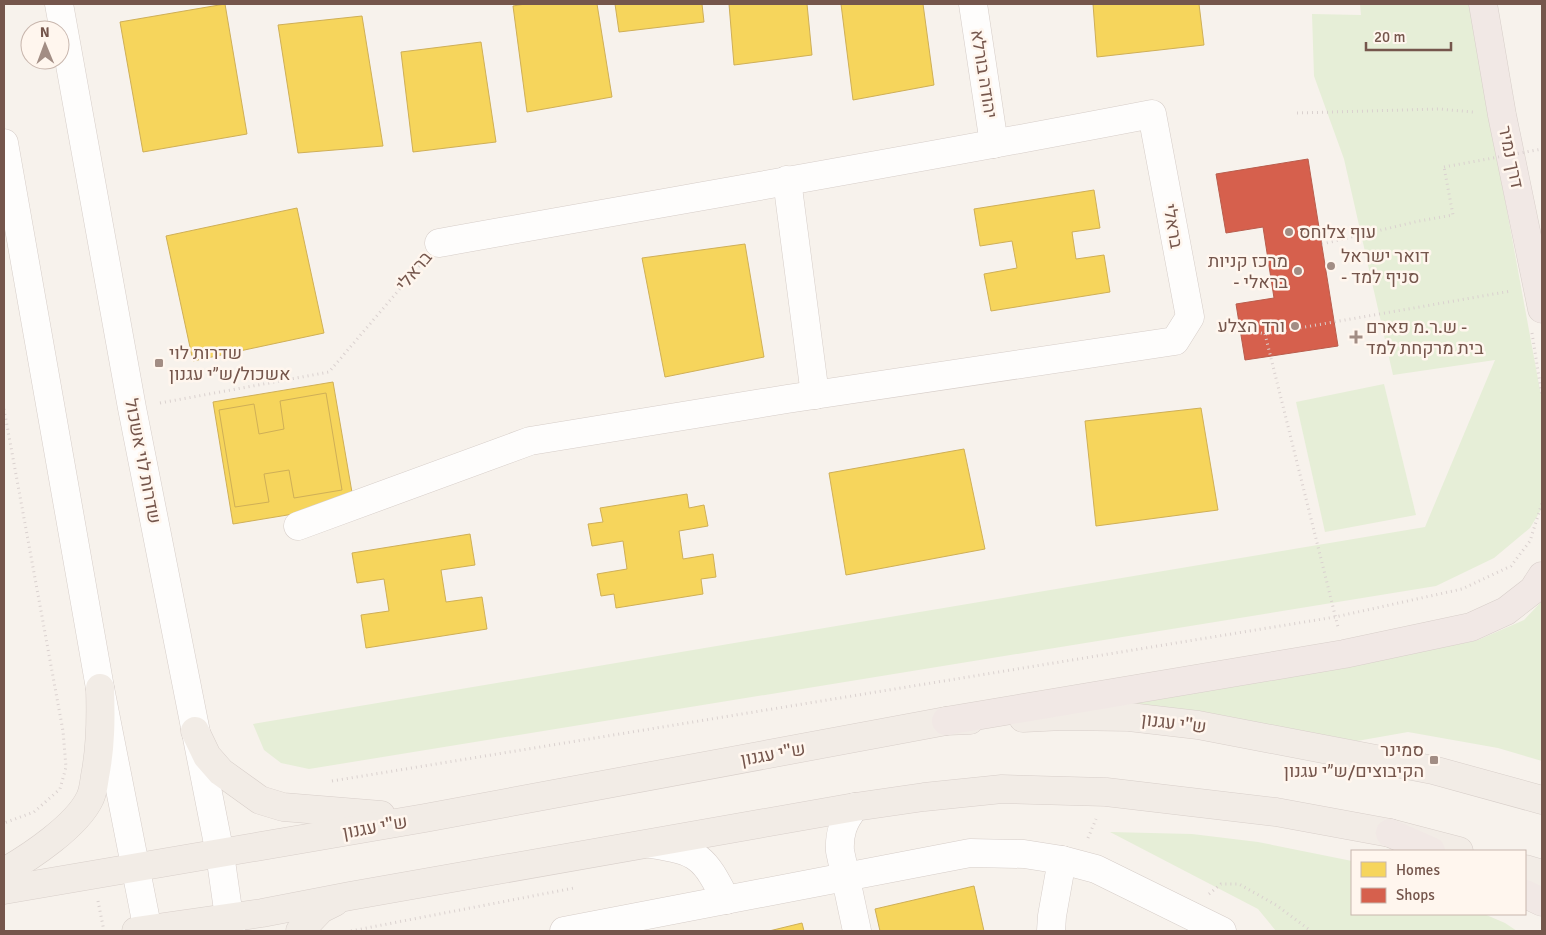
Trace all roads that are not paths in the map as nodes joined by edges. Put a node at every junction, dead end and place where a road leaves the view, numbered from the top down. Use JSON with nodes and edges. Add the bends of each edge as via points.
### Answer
{"nodes":[{"id":1,"x":59,"y":4,"type":"edge"},
{"id":2,"x":973,"y":4,"type":"edge"},
{"id":3,"x":1483,"y":4,"type":"edge"},
{"id":4,"x":4,"y":143,"type":"edge"},
{"id":5,"x":994,"y":144,"type":"junction"},
{"id":6,"x":787,"y":180,"type":"junction"},
{"id":7,"x":439,"y":243,"type":"road end"},
{"id":8,"x":1540,"y":298,"type":"edge"},
{"id":9,"x":815,"y":395,"type":"junction"},
{"id":10,"x":298,"y":526,"type":"dead end"},
{"id":11,"x":1542,"y":576,"type":"edge"},
{"id":12,"x":100,"y":688,"type":"junction"},
{"id":13,"x":946,"y":721,"type":"junction"},
{"id":14,"x":195,"y":731,"type":"junction"},
{"id":15,"x":1542,"y":800,"type":"edge"},
{"id":16,"x":855,"y":807,"type":"junction"},
{"id":17,"x":425,"y":818,"type":"junction"},
{"id":18,"x":1390,"y":833,"type":"junction"},
{"id":19,"x":650,"y":844,"type":"junction"},
{"id":20,"x":1429,"y":850,"type":"edge"},
{"id":21,"x":1455,"y":850,"type":"edge"},
{"id":22,"x":220,"y":854,"type":"junction"},
{"id":23,"x":1070,"y":862,"type":"junction"},
{"id":24,"x":135,"y":868,"type":"junction"},
{"id":25,"x":1526,"y":869,"type":"edge"},
{"id":26,"x":4,"y":872,"type":"edge"},
{"id":27,"x":1542,"y":874,"type":"edge"},
{"id":28,"x":846,"y":877,"type":"junction"},
{"id":29,"x":4,"y":890,"type":"edge"},
{"id":30,"x":1526,"y":894,"type":"edge"},
{"id":31,"x":350,"y":896,"type":"junction"},
{"id":32,"x":726,"y":900,"type":"junction"},
{"id":33,"x":1542,"y":902,"type":"edge"},
{"id":34,"x":230,"y":924,"type":"edge"},
{"id":35,"x":144,"y":931,"type":"edge"},
{"id":36,"x":300,"y":931,"type":"edge"},
{"id":37,"x":564,"y":931,"type":"edge"},
{"id":38,"x":857,"y":931,"type":"edge"},
{"id":39,"x":1051,"y":931,"type":"edge"},
{"id":40,"x":1222,"y":931,"type":"edge"}],
"edges":[{"from":1,"to":14,"type":"street","name":"שדרות לוי אשכול","via":[[132,408]]},
{"from":2,"to":5,"type":"street","name":"יהודה בורלא"},
{"from":3,"to":8,"type":"highway","name":"דרך נמיר"},
{"from":4,"to":12,"type":"street"},
{"from":5,"to":6,"type":"street","name":"בראלי"},
{"from":5,"to":9,"type":"street","name":"בראלי","via":[[1152,114],[1190,316],[1175,341]]},
{"from":6,"to":7,"type":"street","name":"בראלי"},
{"from":6,"to":9,"type":"street"},
{"from":9,"to":10,"type":"street","via":[[530,441]]},
{"from":11,"to":13,"type":"highway","via":[[1533,590],[1506,611],[1471,627],[1344,654]]},
{"from":12,"to":24,"type":"street"},
{"from":12,"to":26,"type":"main road","via":[[99,756],[90,797],[78,816],[58,834],[27,859]]},
{"from":13,"to":15,"type":"main road","name":"ש''י עגנון","via":[[1129,717],[1198,725],[1433,770]]},
{"from":13,"to":17,"type":"main road","name":"ש''י עגנון"},
{"from":14,"to":17,"type":"main road","via":[[207,756],[221,772],[260,800],[283,807]]},
{"from":14,"to":22,"type":"street","name":"שדרות לוי אשכול"},
{"from":16,"to":18,"type":"main road","via":[[1002,789],[1106,792],[1276,812]]},
{"from":16,"to":19,"type":"main road"},
{"from":16,"to":28,"type":"street","via":[[847,817],[839,839]]},
{"from":17,"to":22,"type":"main road","name":"ש''י עגנון"},
{"from":18,"to":20,"type":"highway"},
{"from":18,"to":21,"type":"main road"},
{"from":19,"to":31,"type":"main road"},
{"from":19,"to":32,"type":"street","via":[[678,848],[704,862]]},
{"from":22,"to":24,"type":"main road","name":"ש''י עגנון"},
{"from":22,"to":34,"type":"street","name":"שדרות לוי אשכול"},
{"from":23,"to":28,"type":"street","via":[[1024,854],[970,854]]},
{"from":23,"to":39,"type":"street","via":[[1052,916]]},
{"from":23,"to":40,"type":"street","via":[[1096,869]]},
{"from":24,"to":29,"type":"main road","name":"ש''י עגנון"},
{"from":24,"to":35,"type":"street"},
{"from":25,"to":27,"type":"main road"},
{"from":28,"to":32,"type":"street"},
{"from":28,"to":38,"type":"street"},
{"from":30,"to":33,"type":"highway"},
{"from":31,"to":34,"type":"main road","via":[[262,913]]},
{"from":31,"to":36,"type":"main road","via":[[321,909]]},
{"from":32,"to":37,"type":"street"},
{"from":34,"to":35,"type":"main road"}]}
